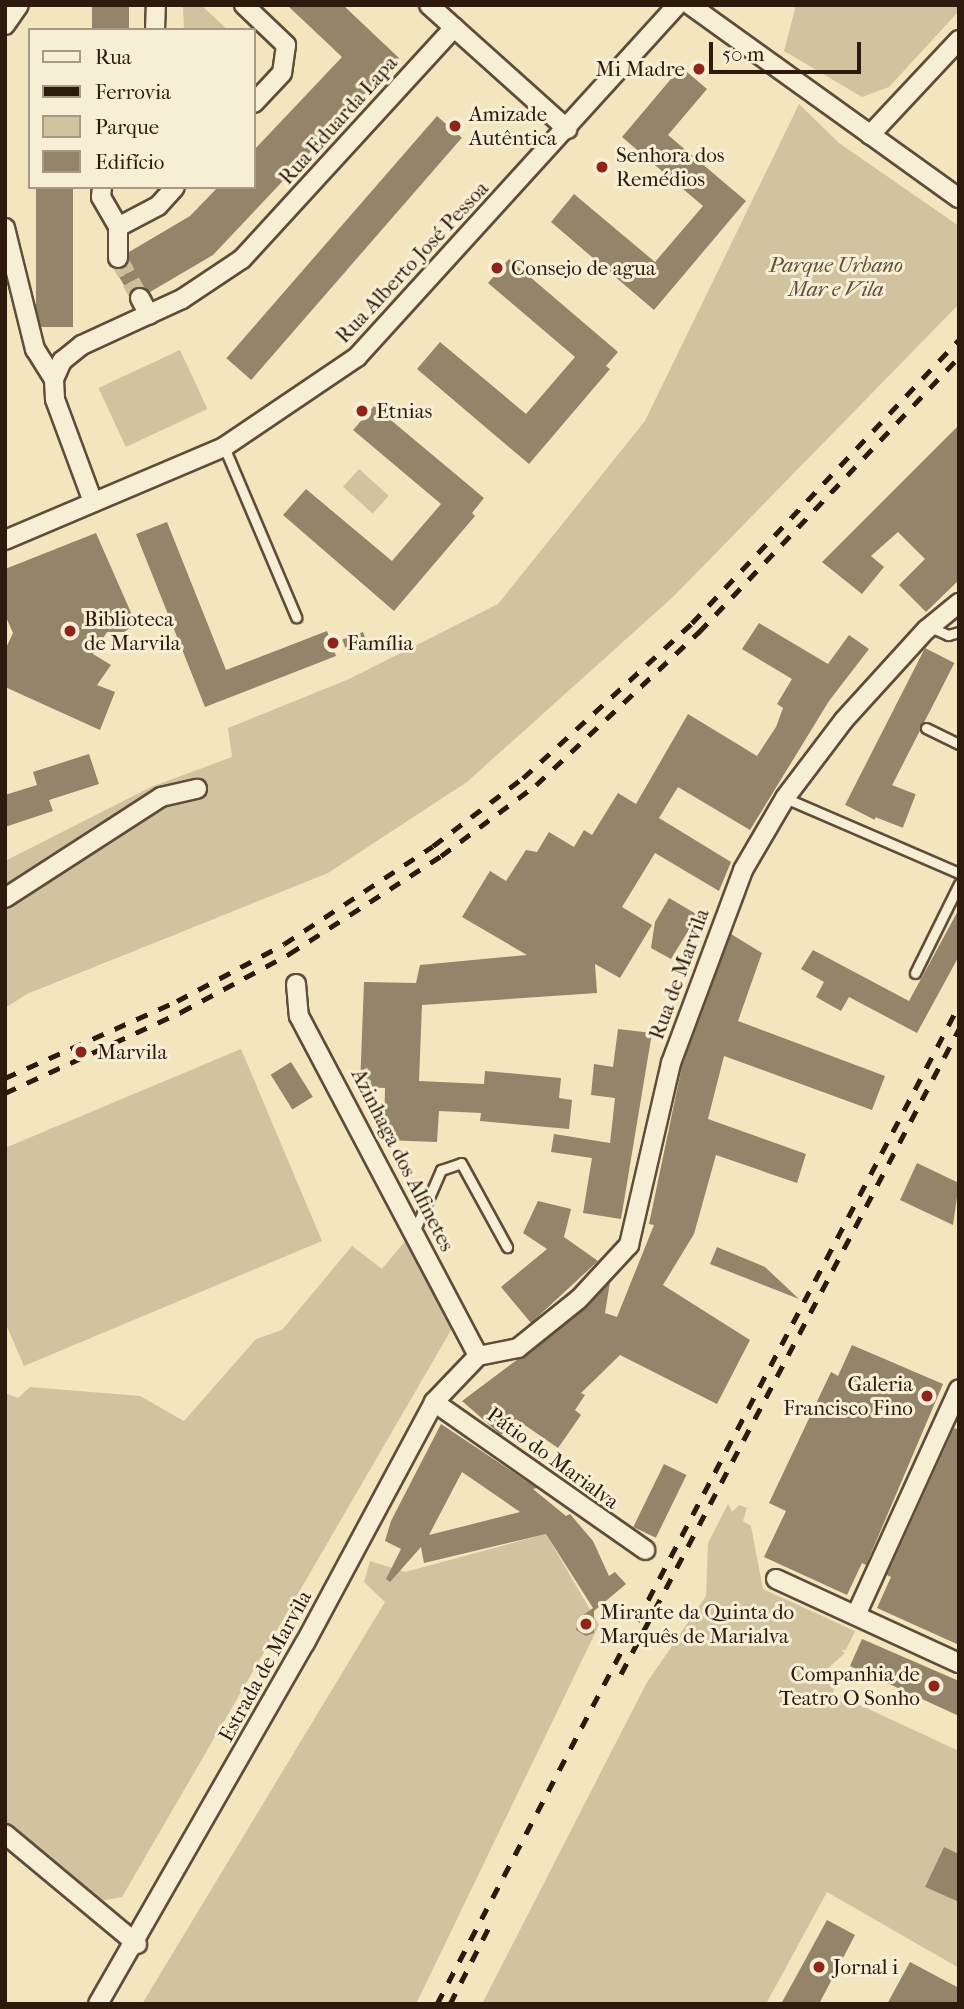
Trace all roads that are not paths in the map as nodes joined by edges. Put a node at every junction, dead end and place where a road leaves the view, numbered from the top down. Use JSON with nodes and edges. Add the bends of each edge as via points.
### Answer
{"nodes":[{"id":1,"x":19,"y":5,"type":"edge"},
{"id":2,"x":156,"y":5,"type":"edge"},
{"id":3,"x":244,"y":5,"type":"edge"},
{"id":4,"x":429,"y":5,"type":"edge"},
{"id":5,"x":677,"y":5,"type":"edge"},
{"id":6,"x":690,"y":5,"type":"edge"},
{"id":7,"x":5,"y":24,"type":"edge"},
{"id":8,"x":155,"y":28,"type":"edge"},
{"id":9,"x":454,"y":28,"type":"junction"},
{"id":10,"x":959,"y":40,"type":"edge"},
{"id":11,"x":256,"y":101,"type":"edge"},
{"id":12,"x":567,"y":129,"type":"junction"},
{"id":13,"x":870,"y":135,"type":"junction"},
{"id":14,"x":102,"y":189,"type":"edge"},
{"id":15,"x":173,"y":189,"type":"edge"},
{"id":16,"x":959,"y":198,"type":"edge"},
{"id":17,"x":118,"y":227,"type":"junction"},
{"id":18,"x":5,"y":228,"type":"edge"},
{"id":19,"x":118,"y":258,"type":"tunnel mouth"},
{"id":20,"x":140,"y":298,"type":"tunnel mouth"},
{"id":21,"x":149,"y":315,"type":"junction"},
{"id":22,"x":54,"y":379,"type":"junction"},
{"id":23,"x":224,"y":447,"type":"junction"},
{"id":24,"x":93,"y":502,"type":"junction"},
{"id":25,"x":5,"y":540,"type":"edge"},
{"id":26,"x":959,"y":603,"type":"edge"},
{"id":27,"x":296,"y":617,"type":"dead end"},
{"id":28,"x":930,"y":627,"type":"junction"},
{"id":29,"x":959,"y":632,"type":"edge"},
{"id":30,"x":926,"y":728,"type":"dead end"},
{"id":31,"x":959,"y":744,"type":"edge"},
{"id":32,"x":197,"y":789,"type":"dead end"},
{"id":33,"x":785,"y":798,"type":"junction"},
{"id":34,"x":959,"y":873,"type":"edge"},
{"id":35,"x":959,"y":884,"type":"edge"},
{"id":36,"x":5,"y":898,"type":"edge"},
{"id":37,"x":915,"y":973,"type":"dead end"},
{"id":38,"x":296,"y":984,"type":"dead end"},
{"id":39,"x":414,"y":1232,"type":"junction"},
{"id":40,"x":507,"y":1247,"type":"dead end"},
{"id":41,"x":478,"y":1356,"type":"junction"},
{"id":42,"x":959,"y":1389,"type":"edge"},
{"id":43,"x":434,"y":1402,"type":"junction"},
{"id":44,"x":645,"y":1550,"type":"dead end"},
{"id":45,"x":776,"y":1579,"type":"dead end"},
{"id":46,"x":856,"y":1615,"type":"junction"},
{"id":47,"x":959,"y":1663,"type":"edge"},
{"id":48,"x":5,"y":1834,"type":"edge"},
{"id":49,"x":137,"y":1944,"type":"junction"},
{"id":50,"x":98,"y":2004,"type":"edge"}],
"edges":[{"from":1,"to":7,"type":"street"},
{"from":2,"to":8,"type":"street"},
{"from":3,"to":11,"type":"street","via":[[286,45],[282,73]]},
{"from":4,"to":9,"type":"street"},
{"from":5,"to":12,"type":"street","name":"Rua Alberto José Pessoa"},
{"from":6,"to":13,"type":"street"},
{"from":9,"to":12,"type":"street"},
{"from":9,"to":21,"type":"street","name":"Rua Eduarda Lapa","via":[[242,259]]},
{"from":10,"to":13,"type":"street"},
{"from":12,"to":23,"type":"street","name":"Rua Alberto José Pessoa","via":[[371,346],[260,428]]},
{"from":13,"to":16,"type":"street"},
{"from":14,"to":17,"type":"street","via":[[101,197]]},
{"from":15,"to":17,"type":"street","via":[[158,206]]},
{"from":17,"to":19,"type":"street"},
{"from":18,"to":22,"type":"street","via":[[35,349]]},
{"from":20,"to":21,"type":"street"},
{"from":21,"to":22,"type":"street","name":"Rua Eduarda Lapa","via":[[69,353]]},
{"from":22,"to":24,"type":"street","via":[[55,399]]},
{"from":23,"to":24,"type":"street","name":"Rua Alberto José Pessoa"},
{"from":23,"to":27,"type":"lane"},
{"from":24,"to":25,"type":"street","name":"Rua Alberto José Pessoa"},
{"from":26,"to":28,"type":"street","name":"Rua de Marvila"},
{"from":28,"to":29,"type":"lane","via":[[948,635]]},
{"from":28,"to":33,"type":"street","name":"Rua de Marvila","via":[[844,720]]},
{"from":30,"to":31,"type":"lane"},
{"from":32,"to":36,"type":"street","via":[[161,797]]},
{"from":33,"to":34,"type":"lane"},
{"from":33,"to":41,"type":"street","name":"Rua de Marvila","via":[[743,870],[703,968],[671,1063],[629,1245],[579,1299],[518,1348]]},
{"from":35,"to":37,"type":"lane"},
{"from":38,"to":39,"type":"street","name":"Azinhaga dos Alfinetes","via":[[299,1016]]},
{"from":39,"to":40,"type":"lane","via":[[441,1170],[461,1163]]},
{"from":39,"to":41,"type":"street","name":"Azinhaga dos Alfinetes"},
{"from":41,"to":43,"type":"street","name":"Estrada de Marvila"},
{"from":42,"to":46,"type":"street"},
{"from":43,"to":44,"type":"street","name":"Pátio do Marialva"},
{"from":43,"to":49,"type":"street","name":"Estrada de Marvila"},
{"from":45,"to":46,"type":"street"},
{"from":46,"to":47,"type":"street"},
{"from":48,"to":49,"type":"street"},
{"from":49,"to":50,"type":"street","name":"Estrada de Marvila"}]}
